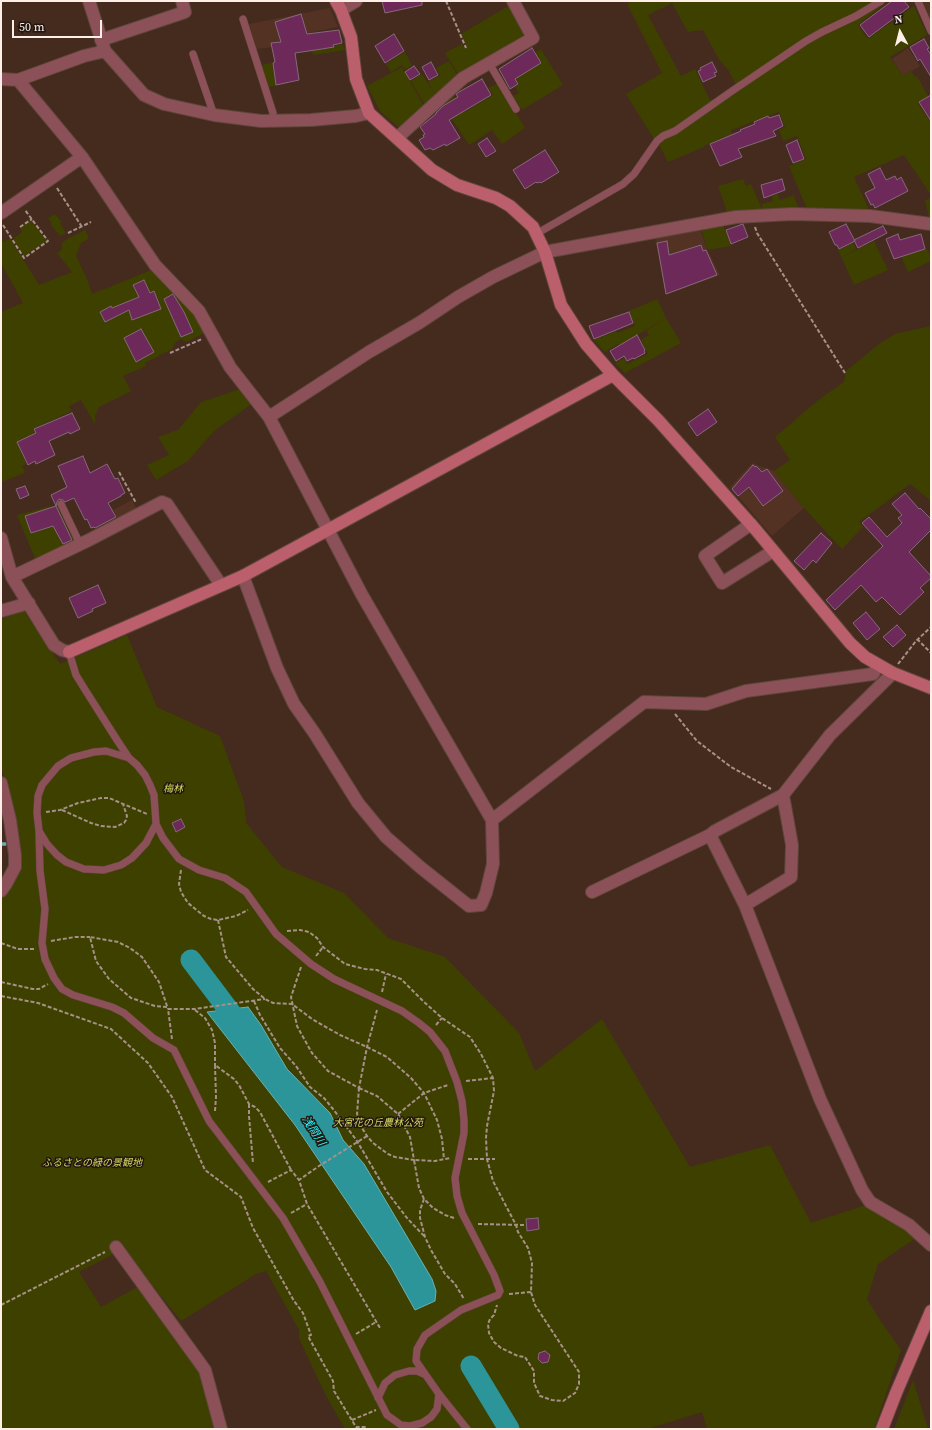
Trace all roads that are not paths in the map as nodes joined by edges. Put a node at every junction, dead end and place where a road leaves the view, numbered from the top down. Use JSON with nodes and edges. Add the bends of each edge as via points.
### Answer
{"nodes":[{"id":1,"x":89,"y":1,"type":"edge"},
{"id":2,"x":182,"y":1,"type":"edge"},
{"id":3,"x":356,"y":1,"type":"edge"},
{"id":4,"x":513,"y":1,"type":"edge"},
{"id":5,"x":881,"y":1,"type":"edge"},
{"id":6,"x":918,"y":1,"type":"edge"},
{"id":7,"x":338,"y":5,"type":"edge"},
{"id":8,"x":243,"y":19,"type":"dead end"},
{"id":9,"x":931,"y":31,"type":"edge"},
{"id":10,"x":103,"y":46,"type":"junction"},
{"id":11,"x":193,"y":54,"type":"dead end"},
{"id":12,"x":489,"y":63,"type":"junction"},
{"id":13,"x":1,"y":79,"type":"edge"},
{"id":14,"x":18,"y":80,"type":"junction"},
{"id":15,"x":516,"y":108,"type":"dead end"},
{"id":16,"x":369,"y":113,"type":"junction"},
{"id":17,"x":214,"y":115,"type":"junction"},
{"id":18,"x":273,"y":121,"type":"junction"},
{"id":19,"x":397,"y":138,"type":"junction"},
{"id":20,"x":82,"y":157,"type":"junction"},
{"id":21,"x":1,"y":213,"type":"edge"},
{"id":22,"x":931,"y":224,"type":"edge"},
{"id":23,"x":536,"y":234,"type":"junction"},
{"id":24,"x":545,"y":252,"type":"junction"},
{"id":25,"x":614,"y":375,"type":"junction"},
{"id":26,"x":269,"y":417,"type":"junction"},
{"id":27,"x":61,"y":504,"type":"dead end"},
{"id":28,"x":750,"y":524,"type":"junction"},
{"id":29,"x":327,"y":530,"type":"junction"},
{"id":30,"x":1,"y":538,"type":"edge"},
{"id":31,"x":80,"y":544,"type":"junction"},
{"id":32,"x":773,"y":551,"type":"junction"},
{"id":33,"x":243,"y":576,"type":"junction"},
{"id":34,"x":12,"y":577,"type":"junction"},
{"id":35,"x":221,"y":585,"type":"junction"},
{"id":36,"x":29,"y":603,"type":"junction"},
{"id":37,"x":1,"y":611,"type":"edge"},
{"id":38,"x":68,"y":652,"type":"junction"},
{"id":39,"x":878,"y":665,"type":"junction"},
{"id":40,"x":893,"y":674,"type":"junction"},
{"id":41,"x":931,"y":688,"type":"edge"},
{"id":42,"x":129,"y":758,"type":"junction"},
{"id":43,"x":1,"y":783,"type":"edge"},
{"id":44,"x":783,"y":795,"type":"junction"},
{"id":45,"x":492,"y":820,"type":"junction"},
{"id":46,"x":156,"y":824,"type":"junction"},
{"id":47,"x":40,"y":831,"type":"junction"},
{"id":48,"x":710,"y":835,"type":"junction"},
{"id":49,"x":1,"y":891,"type":"edge"},
{"id":50,"x":592,"y":892,"type":"dead end"},
{"id":51,"x":745,"y":905,"type":"junction"},
{"id":52,"x":931,"y":1246,"type":"edge"},
{"id":53,"x":116,"y":1247,"type":"road end"},
{"id":54,"x":931,"y":1311,"type":"edge"},
{"id":55,"x":424,"y":1374,"type":"junction"},
{"id":56,"x":438,"y":1394,"type":"junction"},
{"id":57,"x":378,"y":1398,"type":"junction"},
{"id":58,"x":222,"y":1429,"type":"edge"},
{"id":59,"x":467,"y":1429,"type":"edge"},
{"id":60,"x":882,"y":1429,"type":"edge"}],
"edges":[{"from":1,"to":10,"type":"street"},
{"from":2,"to":10,"type":"street","via":[[185,12]]},
{"from":3,"to":7,"type":"street"},
{"from":4,"to":12,"type":"street","via":[[533,38]]},
{"from":5,"to":23,"type":"lane","via":[[806,41],[675,131],[663,136],[634,174],[623,184]]},
{"from":6,"to":9,"type":"lane"},
{"from":7,"to":16,"type":"street","via":[[351,37],[356,79]]},
{"from":8,"to":18,"type":"lane","via":[[273,113]]},
{"from":10,"to":14,"type":"street","via":[[84,56]]},
{"from":10,"to":17,"type":"street","via":[[144,95],[164,104]]},
{"from":11,"to":17,"type":"lane"},
{"from":12,"to":15,"type":"lane"},
{"from":12,"to":19,"type":"street","via":[[464,78]]},
{"from":13,"to":14,"type":"street"},
{"from":14,"to":20,"type":"street"},
{"from":16,"to":18,"type":"street","via":[[311,120]]},
{"from":16,"to":19,"type":"street"},
{"from":17,"to":18,"type":"street"},
{"from":19,"to":23,"type":"street","via":[[432,170],[457,185],[496,198],[510,206],[533,227]]},
{"from":20,"to":21,"type":"street"},
{"from":20,"to":26,"type":"street","via":[[151,260],[199,311],[230,367]]},
{"from":22,"to":24,"type":"street","via":[[870,216],[792,214],[736,217]]},
{"from":23,"to":24,"type":"street"},
{"from":24,"to":25,"type":"street","via":[[561,305],[586,344]]},
{"from":24,"to":26,"type":"street","via":[[458,297]]},
{"from":25,"to":28,"type":"street","via":[[658,420]]},
{"from":25,"to":29,"type":"street"},
{"from":26,"to":29,"type":"street"},
{"from":27,"to":31,"type":"lane"},
{"from":28,"to":32,"type":"street"},
{"from":28,"to":32,"type":"street","via":[[705,556],[722,583]]},
{"from":29,"to":33,"type":"street"},
{"from":29,"to":45,"type":"street"},
{"from":30,"to":34,"type":"street"},
{"from":31,"to":34,"type":"street"},
{"from":31,"to":35,"type":"street","via":[[162,502],[167,504]]},
{"from":32,"to":39,"type":"street","via":[[850,643]]},
{"from":33,"to":35,"type":"street"},
{"from":33,"to":45,"type":"street","via":[[276,668],[294,704],[358,803],[386,837],[470,906],[481,905],[486,893],[493,864]]},
{"from":34,"to":36,"type":"street"},
{"from":35,"to":38,"type":"street"},
{"from":36,"to":37,"type":"street"},
{"from":36,"to":38,"type":"street","via":[[54,645]]},
{"from":38,"to":42,"type":"lane","via":[[80,682]]},
{"from":39,"to":40,"type":"street"},
{"from":39,"to":45,"type":"street","via":[[873,674],[746,691],[706,704],[644,702]]},
{"from":40,"to":41,"type":"street"},
{"from":40,"to":44,"type":"street","via":[[830,735]]},
{"from":42,"to":46,"type":"lane","via":[[137,765],[150,785],[154,795]]},
{"from":42,"to":47,"type":"lane","via":[[106,751],[94,752],[71,758],[58,766],[42,785],[38,796]]},
{"from":43,"to":49,"type":"street","via":[[15,855],[15,867]]},
{"from":44,"to":48,"type":"street"},
{"from":44,"to":51,"type":"street","via":[[792,845],[791,877]]},
{"from":46,"to":47,"type":"lane","via":[[146,843],[132,858],[121,865],[104,870],[84,869],[66,862],[47,844]]},
{"from":46,"to":55,"type":"lane","via":[[179,859],[199,870],[225,878],[246,892],[276,934],[309,962],[334,979],[402,1011],[419,1022],[445,1051],[457,1082],[464,1120],[455,1178],[457,1196],[462,1213],[500,1291],[498,1295],[468,1307],[424,1335],[417,1349],[416,1361]]},
{"from":47,"to":57,"type":"lane","via":[[40,871],[45,909],[43,945],[48,966],[55,979],[62,989],[73,995],[124,1012],[153,1038],[174,1050],[209,1121],[283,1218],[320,1282]]},
{"from":48,"to":50,"type":"street"},
{"from":48,"to":51,"type":"street"},
{"from":51,"to":52,"type":"street","via":[[820,1099],[862,1190],[870,1202],[909,1225]]},
{"from":53,"to":58,"type":"street","via":[[205,1370]]},
{"from":54,"to":60,"type":"street"},
{"from":55,"to":56,"type":"lane"},
{"from":55,"to":57,"type":"lane","via":[[409,1371],[395,1375],[385,1383]]},
{"from":56,"to":57,"type":"lane","via":[[437,1409],[431,1417],[410,1426],[401,1425],[387,1415]]},
{"from":56,"to":59,"type":"lane"}]}
